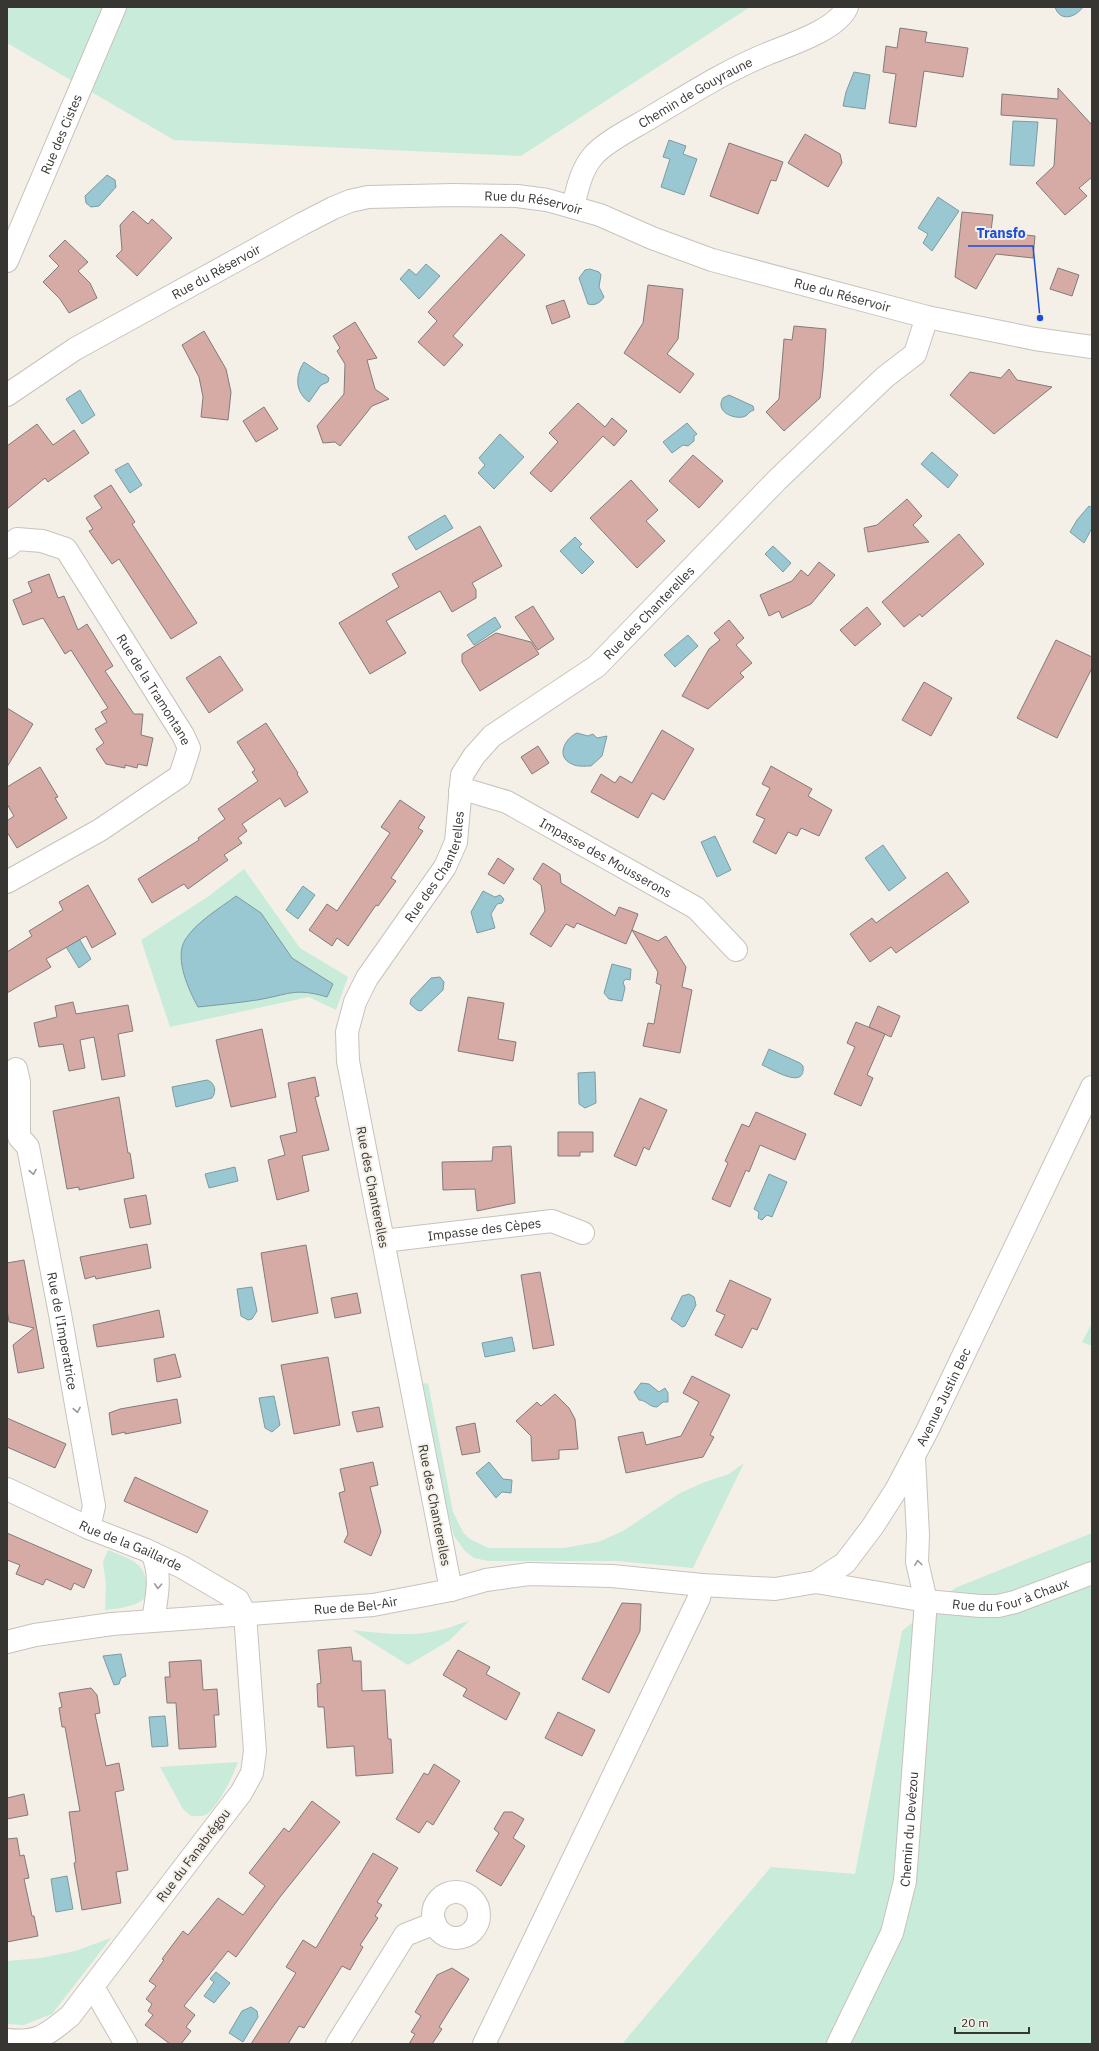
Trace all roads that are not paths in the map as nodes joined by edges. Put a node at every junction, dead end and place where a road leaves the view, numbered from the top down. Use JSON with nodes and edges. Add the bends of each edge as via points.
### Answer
{"nodes":[{"id":1,"x":115,"y":7,"type":"edge"},
{"id":2,"x":846,"y":7,"type":"edge"},
{"id":3,"x":572,"y":207,"type":"junction"},
{"id":4,"x":7,"y":261,"type":"edge"},
{"id":5,"x":927,"y":317,"type":"junction"},
{"id":6,"x":1092,"y":347,"type":"edge"},
{"id":7,"x":7,"y":395,"type":"edge"},
{"id":8,"x":7,"y":547,"type":"edge"},
{"id":9,"x":460,"y":791,"type":"junction"},
{"id":10,"x":7,"y":882,"type":"edge"},
{"id":11,"x":736,"y":950,"type":"dead end"},
{"id":12,"x":16,"y":1069,"type":"dead end"},
{"id":13,"x":1092,"y":1087,"type":"edge"},
{"id":14,"x":13,"y":1136,"type":"edge"},
{"id":15,"x":583,"y":1233,"type":"dead end"},
{"id":16,"x":383,"y":1241,"type":"junction"},
{"id":17,"x":914,"y":1456,"type":"junction"},
{"id":18,"x":7,"y":1490,"type":"edge"},
{"id":19,"x":89,"y":1528,"type":"junction"},
{"id":20,"x":152,"y":1552,"type":"junction"},
{"id":21,"x":1092,"y":1573,"type":"edge"},
{"id":22,"x":816,"y":1582,"type":"junction"},
{"id":23,"x":702,"y":1585,"type":"junction"},
{"id":24,"x":452,"y":1590,"type":"junction"},
{"id":25,"x":926,"y":1601,"type":"junction"},
{"id":26,"x":244,"y":1614,"type":"junction"},
{"id":27,"x":153,"y":1620,"type":"junction"},
{"id":28,"x":7,"y":1642,"type":"edge"},
{"id":29,"x":435,"y":1924,"type":"dead end"},
{"id":30,"x":93,"y":1988,"type":"junction"},
{"id":31,"x":15,"y":2042,"type":"edge"},
{"id":32,"x":126,"y":2044,"type":"edge"},
{"id":33,"x":337,"y":2044,"type":"edge"},
{"id":34,"x":484,"y":2044,"type":"edge"},
{"id":35,"x":838,"y":2044,"type":"edge"}],
"edges":[{"from":1,"to":4,"type":"street","name":"Rue des Cistes"},
{"from":2,"to":3,"type":"street","name":"Chemin de Gouyraune","via":[[845,11],[825,28],[804,40],[766,54],[721,76],[622,134],[594,155],[584,171]]},
{"from":3,"to":5,"type":"street","name":"Rue du Réservoir","via":[[600,215],[712,260]]},
{"from":3,"to":7,"type":"street","name":"Rue du Réservoir","via":[[517,196],[384,197],[350,201],[302,224],[75,349]]},
{"from":5,"to":6,"type":"street","name":"Rue du Réservoir","via":[[1034,340]]},
{"from":5,"to":9,"type":"street","name":"Rue des Chanterelles","via":[[915,354],[885,378],[776,480],[597,666],[492,736],[474,756],[462,775]]},
{"from":8,"to":10,"type":"street","name":"Rue de la Tramontane","via":[[17,539],[42,541],[66,549],[183,735],[188,748],[180,776],[127,813]]},
{"from":9,"to":11,"type":"street","name":"Impasse des Mousserons","via":[[470,791],[507,802],[696,908]]},
{"from":9,"to":16,"type":"street","name":"Rue des Chanterelles","via":[[456,842],[445,867],[367,978],[355,1002],[347,1032],[348,1061]]},
{"from":12,"to":14,"type":"street","name":"Rue de l'Imperatrice","via":[[19,1082]]},
{"from":13,"to":17,"type":"street","name":"Avenue Justin Bec"},
{"from":14,"to":19,"type":"street","name":"Rue de l'Imperatrice","one_way":true,"via":[[28,1147],[62,1322],[94,1506]]},
{"from":15,"to":16,"type":"street","name":"Impasse des Cèpes","via":[[552,1221]]},
{"from":16,"to":24,"type":"street","name":"Rue des Chanterelles"},
{"from":17,"to":22,"type":"street","name":"Avenue Justin Bec","via":[[873,1526],[845,1563]]},
{"from":25,"to":17,"type":"street","one_way":true,"via":[[917,1562]]},
{"from":18,"to":19,"type":"street","name":"Rue de la Gaillarde"},
{"from":19,"to":20,"type":"street","name":"Rue de la Gaillarde"},
{"from":20,"to":26,"type":"street","name":"Rue de la Gaillarde","via":[[238,1600]]},
{"from":20,"to":27,"type":"street","one_way":true,"via":[[158,1570]]},
{"from":21,"to":25,"type":"street","name":"Rue du Four à Chaux","via":[[998,1606]]},
{"from":22,"to":23,"type":"street","name":"Avenue Justin Bec","via":[[775,1590]]},
{"from":22,"to":25,"type":"street","name":"Rue du Four à Chaux"},
{"from":23,"to":24,"type":"street","name":"Rue de Bel-Air","via":[[612,1576],[529,1574],[486,1580]]},
{"from":23,"to":34,"type":"street","via":[[699,1598]]},
{"from":24,"to":26,"type":"street","name":"Rue de Bel-Air","via":[[373,1605]]},
{"from":25,"to":35,"type":"street","name":"Chemin du Devézou","via":[[905,1881],[892,1933]]},
{"from":26,"to":27,"type":"street","name":"Rue de Bel-Air"},
{"from":26,"to":30,"type":"street","name":"Rue du Fanabrégou","via":[[255,1751],[252,1773],[241,1793]]},
{"from":27,"to":28,"type":"street","name":"Rue de Bel-Air","via":[[43,1634]]},
{"from":29,"to":33,"type":"street","via":[[405,1935]]},
{"from":30,"to":31,"type":"street","name":"Rue du Fanabrégou","via":[[70,2016],[46,2036]]},
{"from":30,"to":32,"type":"street"}]}
